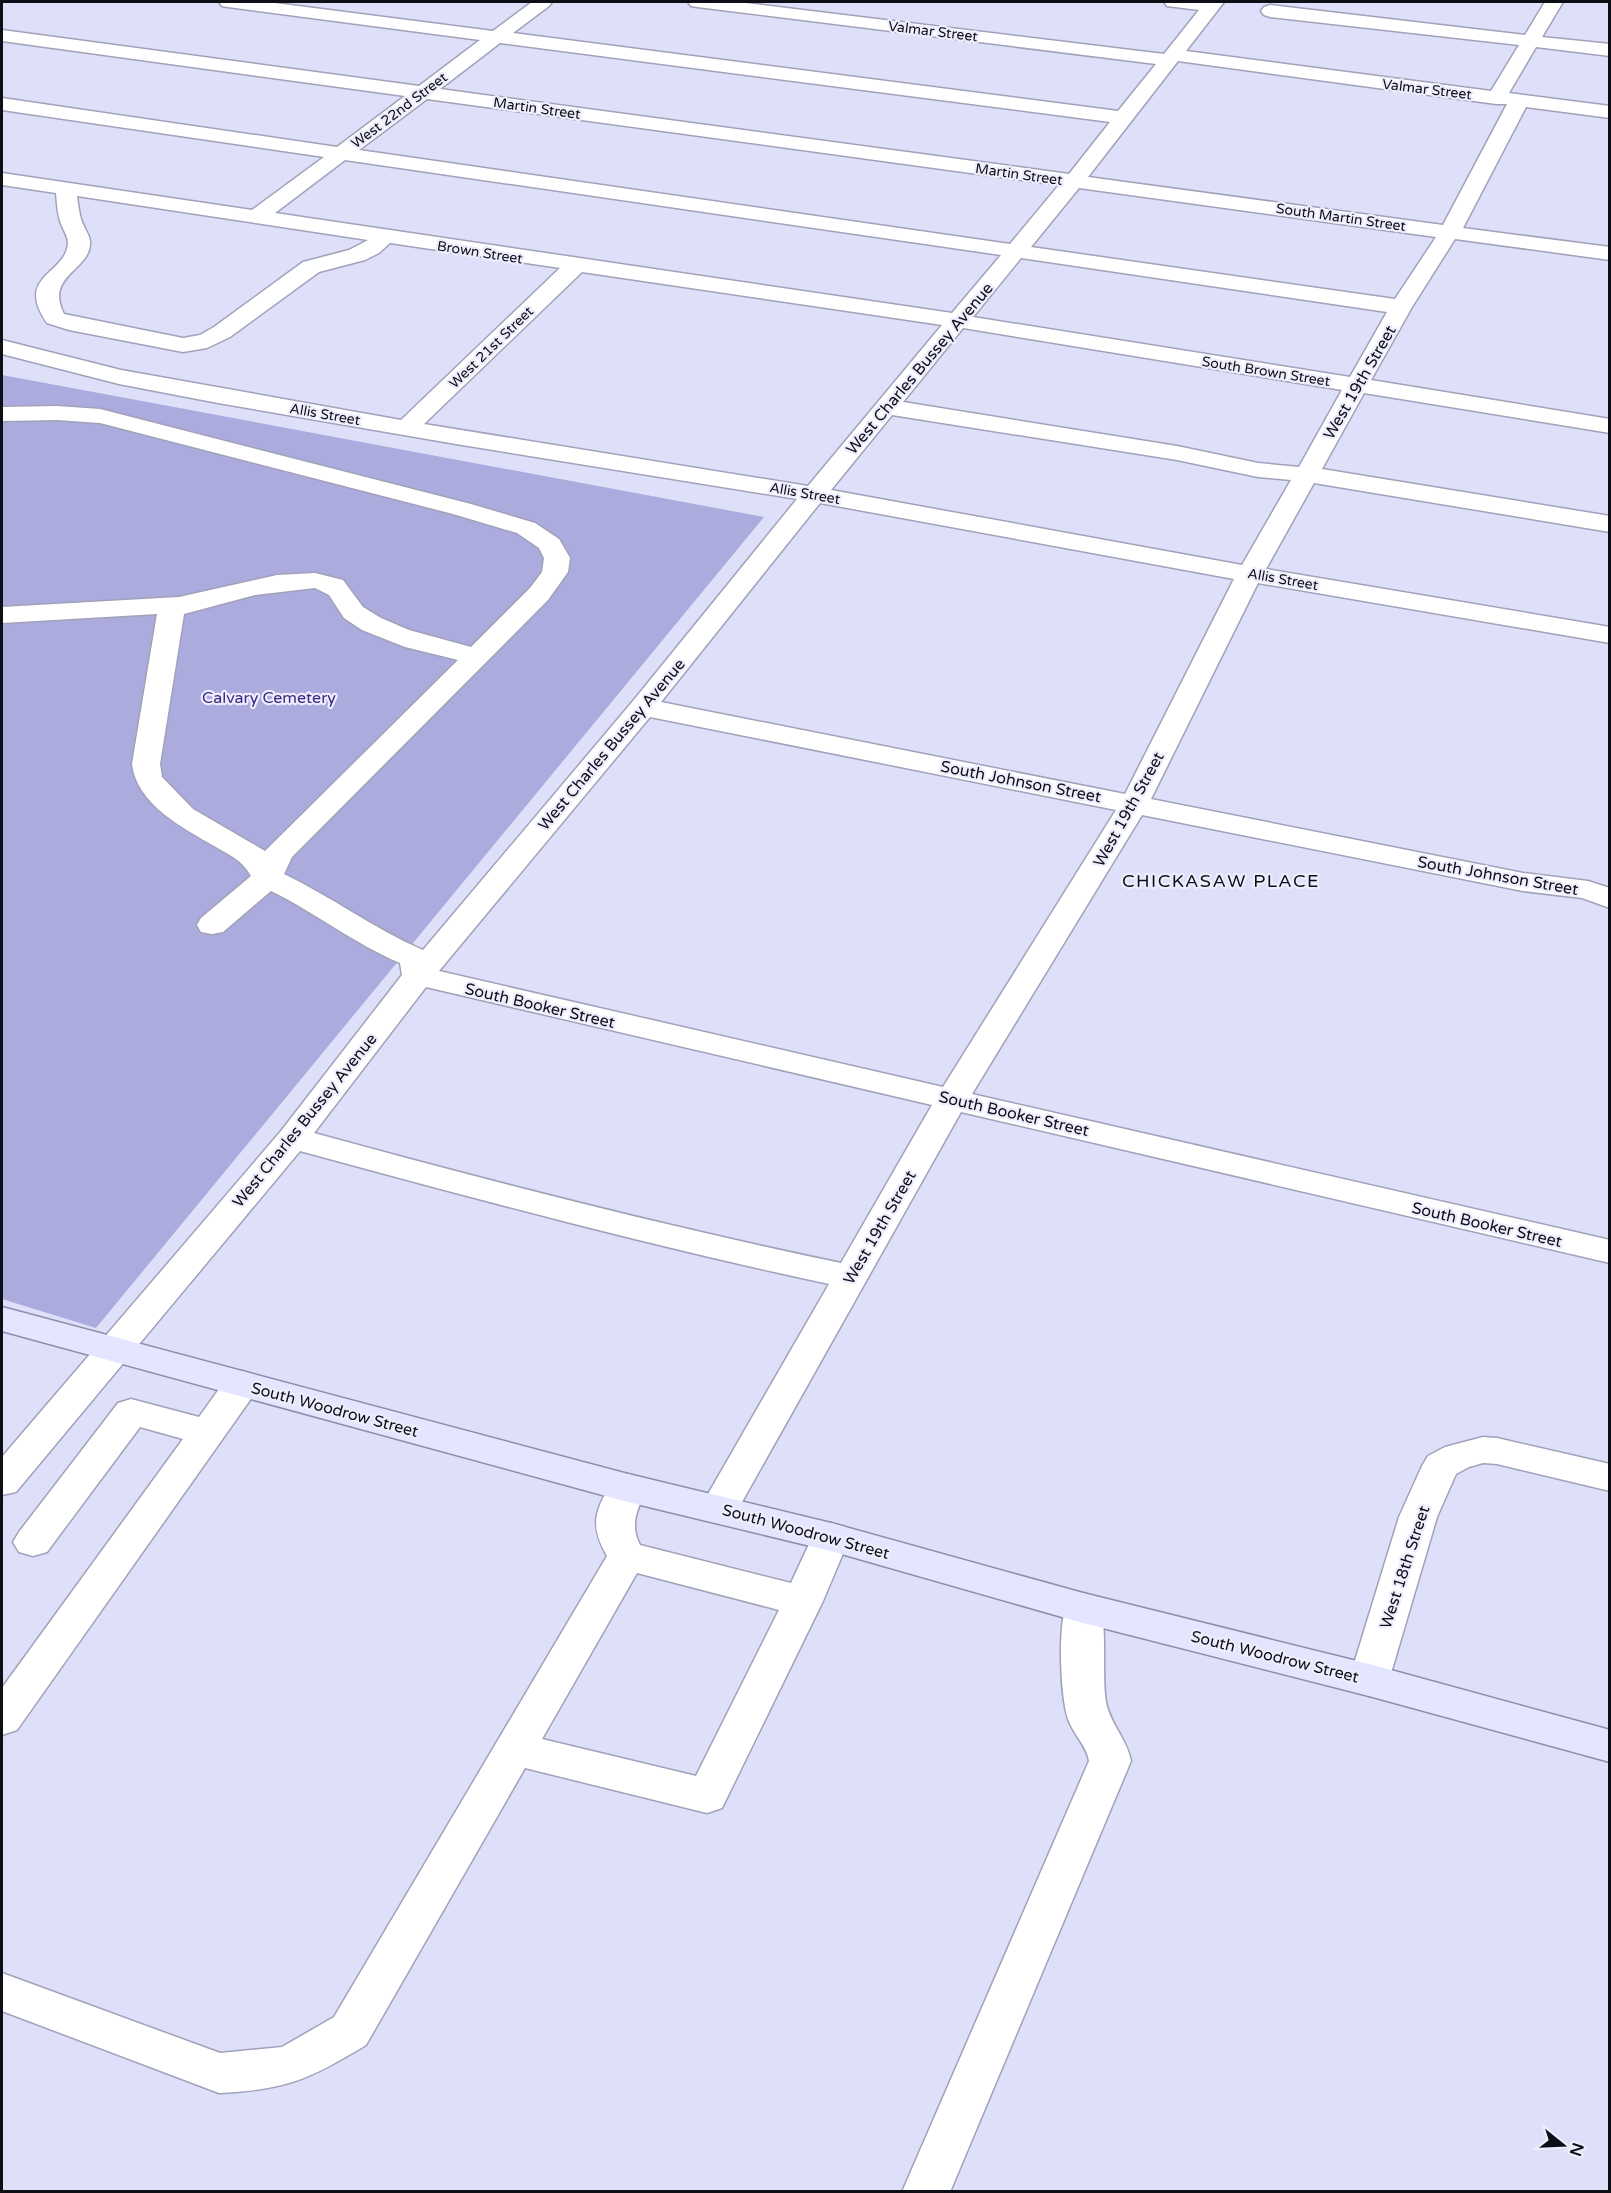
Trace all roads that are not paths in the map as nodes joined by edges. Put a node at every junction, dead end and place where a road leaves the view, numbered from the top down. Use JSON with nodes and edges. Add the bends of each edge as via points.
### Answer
{"nodes":[{"id":1,"x":228,"y":2,"type":"edge"},
{"id":2,"x":543,"y":2,"type":"edge"},
{"id":3,"x":697,"y":2,"type":"edge"},
{"id":4,"x":1173,"y":2,"type":"edge"},
{"id":5,"x":1554,"y":2,"type":"edge"},
{"id":6,"x":1213,"y":4,"type":"edge"},
{"id":7,"x":1270,"y":11,"type":"dead end"},
{"id":8,"x":2,"y":34,"type":"edge"},
{"id":9,"x":496,"y":37,"type":"junction"},
{"id":10,"x":1530,"y":42,"type":"junction"},
{"id":11,"x":1610,"y":50,"type":"edge"},
{"id":12,"x":1171,"y":58,"type":"junction"},
{"id":13,"x":422,"y":93,"type":"junction"},
{"id":14,"x":1508,"y":99,"type":"junction"},
{"id":15,"x":2,"y":104,"type":"edge"},
{"id":16,"x":1610,"y":112,"type":"edge"},
{"id":17,"x":1124,"y":118,"type":"junction"},
{"id":18,"x":340,"y":153,"type":"junction"},
{"id":19,"x":2,"y":179,"type":"edge"},
{"id":20,"x":1073,"y":182,"type":"junction"},
{"id":21,"x":66,"y":189,"type":"junction"},
{"id":22,"x":255,"y":218,"type":"junction"},
{"id":23,"x":1450,"y":232,"type":"junction"},
{"id":24,"x":384,"y":237,"type":"junction"},
{"id":25,"x":1017,"y":250,"type":"junction"},
{"id":26,"x":1610,"y":254,"type":"edge"},
{"id":27,"x":575,"y":266,"type":"junction"},
{"id":28,"x":1401,"y":307,"type":"junction"},
{"id":29,"x":959,"y":321,"type":"junction"},
{"id":30,"x":2,"y":347,"type":"edge"},
{"id":31,"x":1357,"y":386,"type":"junction"},
{"id":32,"x":887,"y":407,"type":"junction"},
{"id":33,"x":2,"y":414,"type":"edge"},
{"id":34,"x":1610,"y":426,"type":"edge"},
{"id":35,"x":407,"y":428,"type":"junction"},
{"id":36,"x":1306,"y":475,"type":"junction"},
{"id":37,"x":814,"y":494,"type":"junction"},
{"id":38,"x":1610,"y":524,"type":"edge"},
{"id":39,"x":1250,"y":574,"type":"junction"},
{"id":40,"x":179,"y":605,"type":"junction"},
{"id":41,"x":2,"y":615,"type":"edge"},
{"id":42,"x":1610,"y":635,"type":"edge"},
{"id":43,"x":475,"y":656,"type":"junction"},
{"id":44,"x":643,"y":707,"type":"junction"},
{"id":45,"x":1134,"y":804,"type":"junction"},
{"id":46,"x":267,"y":877,"type":"junction"},
{"id":47,"x":1610,"y":899,"type":"edge"},
{"id":48,"x":212,"y":925,"type":"dead end"},
{"id":49,"x":418,"y":976,"type":"junction"},
{"id":50,"x":952,"y":1099,"type":"junction"},
{"id":51,"x":293,"y":1138,"type":"junction"},
{"id":52,"x":1610,"y":1252,"type":"edge"},
{"id":53,"x":850,"y":1277,"type":"junction"},
{"id":54,"x":2,"y":1318,"type":"edge"},
{"id":55,"x":114,"y":1350,"type":"junction"},
{"id":56,"x":242,"y":1384,"type":"junction"},
{"id":57,"x":207,"y":1432,"type":"junction"},
{"id":58,"x":1610,"y":1478,"type":"edge"},
{"id":59,"x":2,"y":1482,"type":"edge"},
{"id":60,"x":628,"y":1488,"type":"junction"},
{"id":61,"x":719,"y":1508,"type":"junction"},
{"id":62,"x":831,"y":1537,"type":"junction"},
{"id":63,"x":33,"y":1542,"type":"dead end"},
{"id":64,"x":627,"y":1556,"type":"junction"},
{"id":65,"x":803,"y":1601,"type":"junction"},
{"id":66,"x":1083,"y":1608,"type":"junction"},
{"id":67,"x":1369,"y":1680,"type":"junction"},
{"id":68,"x":2,"y":1719,"type":"edge"},
{"id":69,"x":1610,"y":1746,"type":"edge"},
{"id":70,"x":516,"y":1749,"type":"junction"},
{"id":71,"x":2,"y":1992,"type":"edge"},
{"id":72,"x":926,"y":2192,"type":"edge"}],
"edges":[{"from":1,"to":9,"type":"street"},
{"from":2,"to":9,"type":"street","name":"West 22nd Street"},
{"from":3,"to":12,"type":"street","name":"Valmar Street"},
{"from":4,"to":6,"type":"street"},
{"from":5,"to":10,"type":"street","name":"West 19th Street"},
{"from":6,"to":12,"type":"street","name":"West Charles Bussey Avenue"},
{"from":7,"to":10,"type":"street"},
{"from":8,"to":13,"type":"street","name":"Martin Street"},
{"from":9,"to":13,"type":"street","name":"West 22nd Street"},
{"from":9,"to":17,"type":"street"},
{"from":10,"to":11,"type":"street"},
{"from":10,"to":14,"type":"street","name":"West 19th Street"},
{"from":12,"to":14,"type":"street","name":"Valmar Street"},
{"from":12,"to":17,"type":"street","name":"West Charles Bussey Avenue"},
{"from":13,"to":18,"type":"street","name":"West 22nd Street"},
{"from":13,"to":20,"type":"street","name":"Martin Street"},
{"from":14,"to":16,"type":"street","name":"Valmar Street"},
{"from":14,"to":23,"type":"street","name":"West 19th Street"},
{"from":15,"to":18,"type":"street"},
{"from":17,"to":20,"type":"street","name":"West Charles Bussey Avenue"},
{"from":18,"to":22,"type":"street","name":"West 22nd Street"},
{"from":18,"to":25,"type":"street"},
{"from":19,"to":21,"type":"street","name":"Brown Street"},
{"from":20,"to":23,"type":"street","name":"South Martin Street"},
{"from":20,"to":25,"type":"street","name":"West Charles Bussey Avenue"},
{"from":21,"to":22,"type":"street","name":"Brown Street"},
{"from":21,"to":24,"type":"street","via":[[70,219],[79,241],[76,253],[48,288],[46,302],[55,318],[183,345],[207,341],[222,332],[311,267],[357,255]]},
{"from":22,"to":24,"type":"street","name":"Brown Street"},
{"from":23,"to":26,"type":"street","name":"South Martin Street"},
{"from":23,"to":28,"type":"street","name":"West 19th Street"},
{"from":24,"to":27,"type":"street","name":"Brown Street"},
{"from":25,"to":28,"type":"street"},
{"from":25,"to":29,"type":"street","name":"West Charles Bussey Avenue"},
{"from":27,"to":29,"type":"street","name":"Brown Street"},
{"from":27,"to":35,"type":"street","name":"West 21st Street"},
{"from":28,"to":31,"type":"street","name":"West 19th Street"},
{"from":29,"to":31,"type":"street","name":"South Brown Street"},
{"from":29,"to":32,"type":"street","name":"West Charles Bussey Avenue"},
{"from":30,"to":35,"type":"street","name":"Allis Street","via":[[119,377]]},
{"from":31,"to":34,"type":"street","name":"South Brown Street"},
{"from":31,"to":36,"type":"street","name":"West 19th Street"},
{"from":32,"to":36,"type":"street"},
{"from":32,"to":37,"type":"street","name":"West Charles Bussey Avenue"},
{"from":33,"to":43,"type":"street","via":[[57,412],[100,416],[526,528],[550,544],[557,558],[555,572],[539,594]]},
{"from":35,"to":37,"type":"street","name":"Allis Street"},
{"from":36,"to":38,"type":"street"},
{"from":36,"to":39,"type":"street","name":"West 19th Street"},
{"from":37,"to":39,"type":"street","name":"Allis Street"},
{"from":37,"to":44,"type":"street","name":"West Charles Bussey Avenue"},
{"from":39,"to":42,"type":"street","name":"Allis Street"},
{"from":39,"to":45,"type":"street","name":"West 19th Street"},
{"from":40,"to":41,"type":"street"},
{"from":40,"to":43,"type":"street","via":[[282,582],[320,581],[338,588],[355,614],[371,624],[406,638]]},
{"from":40,"to":46,"type":"street","via":[[171,610],[148,744],[148,778],[159,794],[183,815],[256,858]]},
{"from":43,"to":46,"type":"street","via":[[279,853]]},
{"from":44,"to":45,"type":"street","name":"South Johnson Street"},
{"from":44,"to":49,"type":"street","name":"West Charles Bussey Avenue"},
{"from":45,"to":47,"type":"street","name":"South Johnson Street","via":[[1523,882],[1588,890]]},
{"from":45,"to":50,"type":"street","name":"West 19th Street"},
{"from":46,"to":48,"type":"street"},
{"from":46,"to":49,"type":"street","via":[[382,944],[415,958]]},
{"from":49,"to":50,"type":"street","name":"South Booker Street"},
{"from":49,"to":51,"type":"street","name":"West Charles Bussey Avenue"},
{"from":50,"to":52,"type":"street","name":"South Booker Street"},
{"from":50,"to":53,"type":"street","name":"West 19th Street"},
{"from":51,"to":53,"type":"street","via":[[687,1242]]},
{"from":51,"to":55,"type":"street","name":"West Charles Bussey Avenue"},
{"from":53,"to":61,"type":"street","name":"West 19th Street"},
{"from":54,"to":55,"type":"main road","name":"South Woodrow Street"},
{"from":55,"to":56,"type":"main road","name":"South Woodrow Street"},
{"from":55,"to":59,"type":"street","name":"West Charles Bussey Avenue"},
{"from":56,"to":57,"type":"street"},
{"from":56,"to":60,"type":"main road","name":"South Woodrow Street"},
{"from":57,"to":63,"type":"street","via":[[131,1412]]},
{"from":57,"to":68,"type":"street"},
{"from":58,"to":67,"type":"street","name":"West 18th Street","via":[[1484,1450],[1458,1456],[1441,1466],[1418,1517]]},
{"from":60,"to":61,"type":"main road","name":"South Woodrow Street"},
{"from":60,"to":64,"type":"street","via":[[614,1523],[614,1536]]},
{"from":61,"to":62,"type":"main road","name":"South Woodrow Street"},
{"from":62,"to":65,"type":"street"},
{"from":62,"to":66,"type":"main road","name":"South Woodrow Street"},
{"from":64,"to":65,"type":"street"},
{"from":64,"to":70,"type":"street"},
{"from":65,"to":70,"type":"street","via":[[707,1796]]},
{"from":66,"to":67,"type":"main road","name":"South Woodrow Street"},
{"from":66,"to":72,"type":"street","via":[[1083,1688],[1088,1719],[1110,1751],[1110,1761]]},
{"from":67,"to":69,"type":"main road","name":"South Woodrow Street"},
{"from":70,"to":71,"type":"street","via":[[350,2031],[291,2064],[219,2073]]}]}
